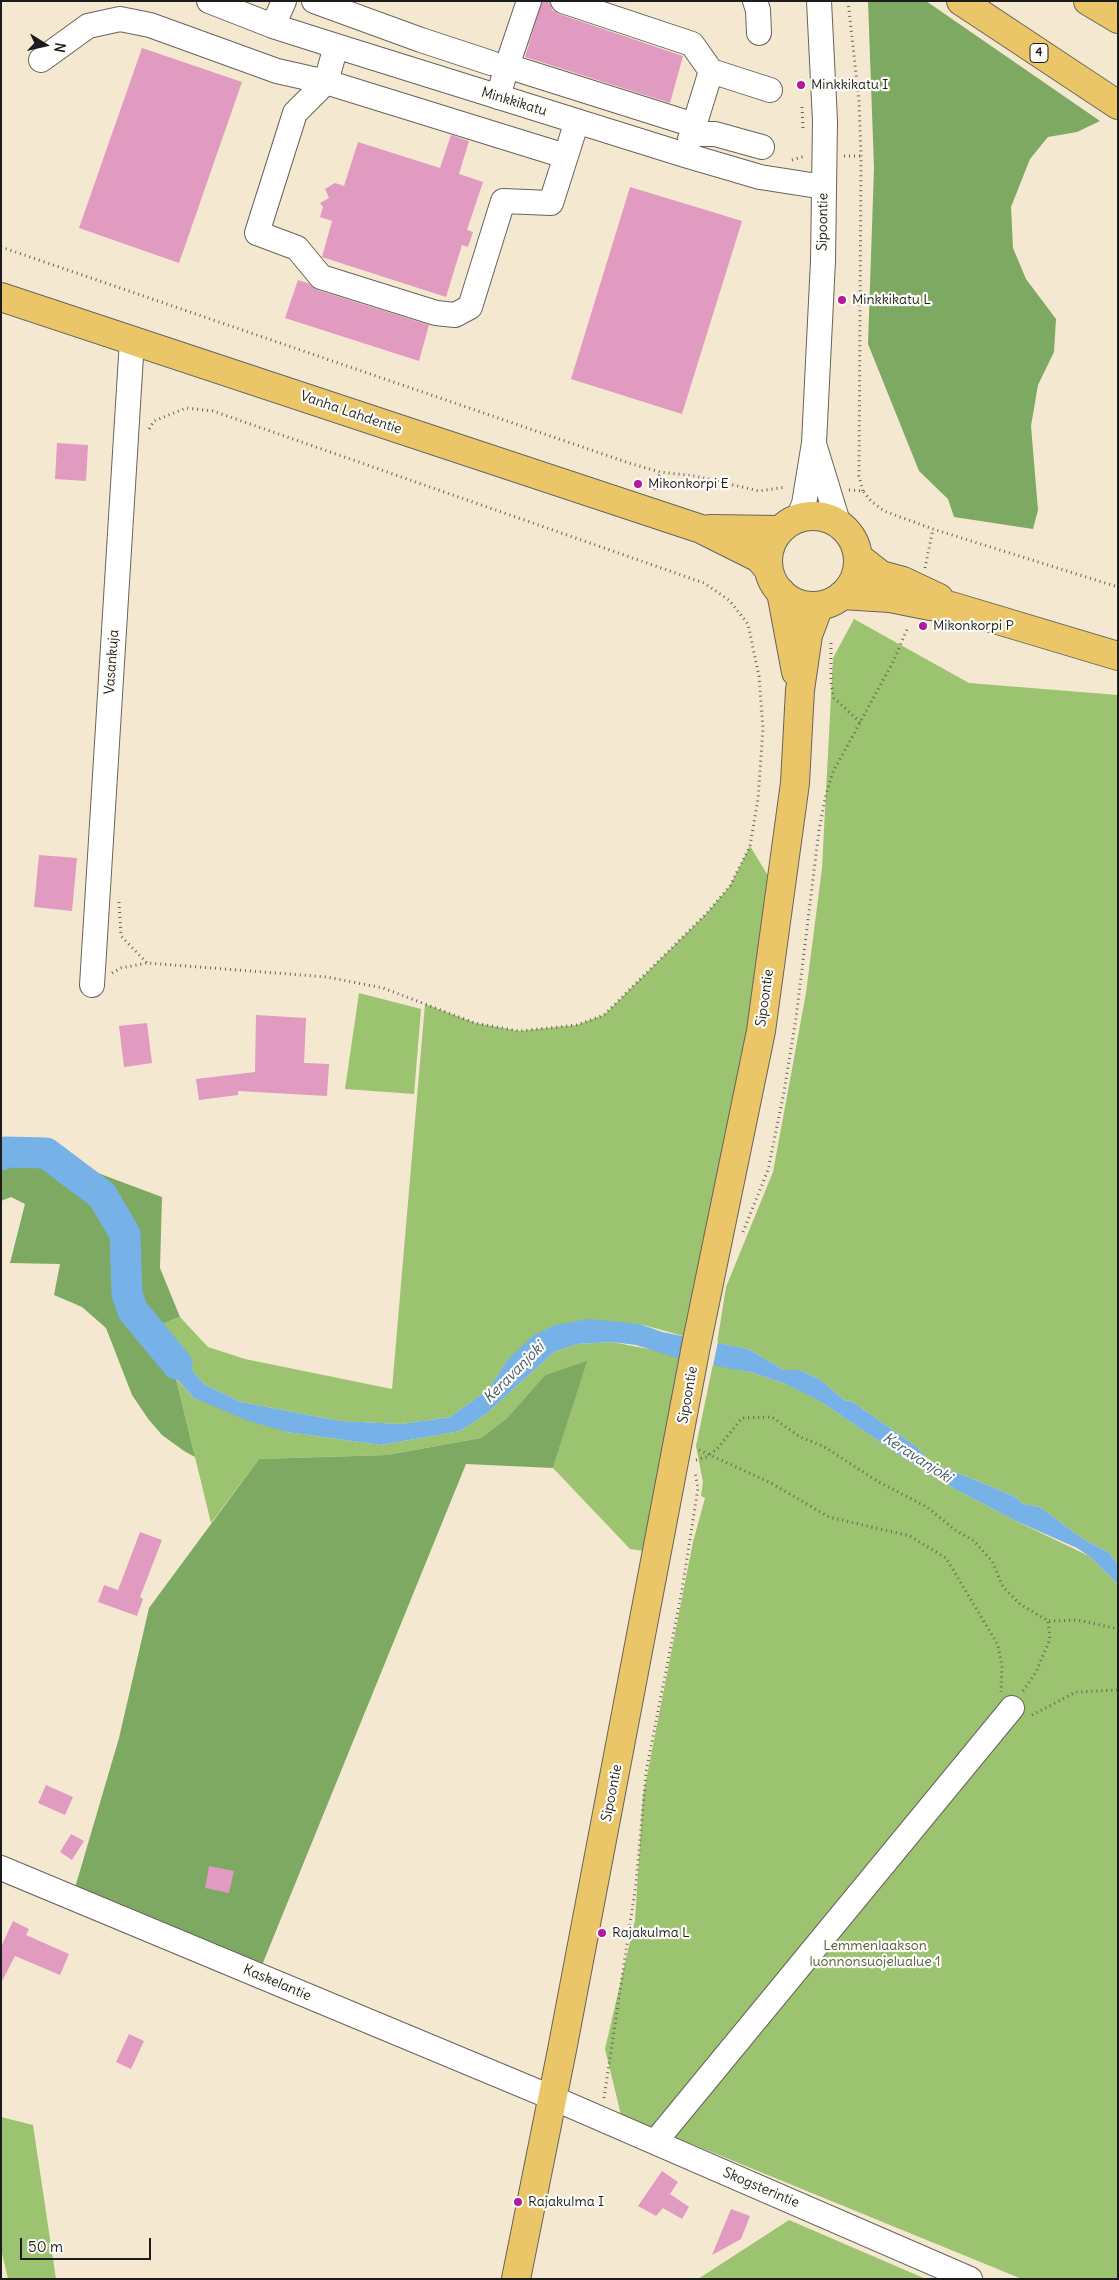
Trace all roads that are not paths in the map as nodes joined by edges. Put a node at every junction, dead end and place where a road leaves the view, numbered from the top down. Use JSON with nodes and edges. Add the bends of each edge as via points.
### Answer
{"nodes":[{"id":1,"x":209,"y":1,"type":"edge"},
{"id":2,"x":284,"y":1,"type":"edge"},
{"id":3,"x":314,"y":1,"type":"edge"},
{"id":4,"x":529,"y":1,"type":"edge"},
{"id":5,"x":563,"y":1,"type":"edge"},
{"id":6,"x":755,"y":1,"type":"edge"},
{"id":7,"x":819,"y":1,"type":"edge"},
{"id":8,"x":961,"y":1,"type":"edge"},
{"id":9,"x":1088,"y":1,"type":"edge"},
{"id":10,"x":1118,"y":19,"type":"edge"},
{"id":11,"x":273,"y":26,"type":"junction"},
{"id":12,"x":758,"y":32,"type":"dead end"},
{"id":13,"x":405,"y":35,"type":"junction"},
{"id":14,"x":336,"y":46,"type":"junction"},
{"id":15,"x":41,"y":60,"type":"dead end"},
{"id":16,"x":394,"y":64,"type":"junction"},
{"id":17,"x":499,"y":64,"type":"junction"},
{"id":18,"x":711,"y":72,"type":"junction"},
{"id":19,"x":326,"y":82,"type":"junction"},
{"id":20,"x":770,"y":90,"type":"dead end"},
{"id":21,"x":498,"y":97,"type":"junction"},
{"id":22,"x":1118,"y":105,"type":"edge"},
{"id":23,"x":577,"y":121,"type":"junction"},
{"id":24,"x":690,"y":138,"type":"junction"},
{"id":25,"x":762,"y":147,"type":"dead end"},
{"id":26,"x":565,"y":156,"type":"junction"},
{"id":27,"x":824,"y":187,"type":"junction"},
{"id":28,"x":1,"y":297,"type":"edge"},
{"id":29,"x":132,"y":340,"type":"junction"},
{"id":30,"x":818,"y":488,"type":"junction"},
{"id":31,"x":838,"y":522,"type":"junction"},
{"id":32,"x":789,"y":524,"type":"junction"},
{"id":33,"x":701,"y":530,"type":"junction"},
{"id":34,"x":858,"y":558,"type":"junction"},
{"id":35,"x":775,"y":581,"type":"junction"},
{"id":36,"x":830,"y":601,"type":"junction"},
{"id":37,"x":951,"y":606,"type":"junction"},
{"id":38,"x":1118,"y":656,"type":"edge"},
{"id":39,"x":800,"y":690,"type":"junction"},
{"id":40,"x":92,"y":984,"type":"road end"},
{"id":41,"x":1012,"y":1708,"type":"road end"},
{"id":42,"x":1,"y":1868,"type":"edge"},
{"id":43,"x":553,"y":2098,"type":"junction"},
{"id":44,"x":655,"y":2142,"type":"junction"},
{"id":45,"x":516,"y":2279,"type":"edge"},
{"id":46,"x":970,"y":2279,"type":"edge"}],
"edges":[{"from":1,"to":11,"type":"street","name":"Minkkikatu"},
{"from":2,"to":11,"type":"street"},
{"from":3,"to":13,"type":"street"},
{"from":4,"to":17,"type":"street"},
{"from":5,"to":18,"type":"street","via":[[692,44]]},
{"from":6,"to":12,"type":"street"},
{"from":7,"to":27,"type":"street","name":"Sipoontie","via":[[825,121]]},
{"from":8,"to":22,"type":"main road","number":"4"},
{"from":9,"to":10,"type":"main road"},
{"from":11,"to":14,"type":"street","name":"Minkkikatu"},
{"from":13,"to":16,"type":"street"},
{"from":13,"to":17,"type":"street"},
{"from":14,"to":16,"type":"street","name":"Minkkikatu"},
{"from":14,"to":19,"type":"street"},
{"from":15,"to":19,"type":"street","via":[[88,26],[120,19],[150,25],[276,70]]},
{"from":16,"to":21,"type":"street","name":"Minkkikatu"},
{"from":17,"to":21,"type":"street"},
{"from":17,"to":24,"type":"street"},
{"from":18,"to":20,"type":"street"},
{"from":18,"to":24,"type":"street"},
{"from":19,"to":26,"type":"street"},
{"from":19,"to":26,"type":"street","via":[[295,112],[257,233],[297,248],[322,277],[436,313],[456,315],[470,307],[503,201],[551,203]]},
{"from":21,"to":23,"type":"street","name":"Minkkikatu"},
{"from":23,"to":24,"type":"street","name":"Minkkikatu"},
{"from":23,"to":26,"type":"street"},
{"from":24,"to":25,"type":"street","via":[[715,134]]},
{"from":24,"to":27,"type":"street","name":"Minkkikatu","via":[[760,177]]},
{"from":27,"to":30,"type":"street","name":"Sipoontie","via":[[814,443]]},
{"from":28,"to":29,"type":"main road","name":"Vanha Lahdentie"},
{"from":29,"to":33,"type":"main road","name":"Vanha Lahdentie"},
{"from":29,"to":40,"type":"street","name":"Vasankuja"},
{"from":30,"to":31,"type":"street","name":"Sipoontie"},
{"from":30,"to":32,"type":"street"},
{"from":31,"to":32,"type":"main road","via":[[823,516],[807,515]]},
{"from":31,"to":34,"type":"main road","via":[[849,533]]},
{"from":32,"to":33,"type":"main road","name":"Vanha Lahdentie"},
{"from":32,"to":35,"type":"main road","via":[[771,543],[767,559]]},
{"from":33,"to":35,"type":"main road","name":"Vanha Lahdentie","via":[[758,558]]},
{"from":34,"to":36,"type":"main road","via":[[855,578]]},
{"from":34,"to":37,"type":"main road","via":[[881,575],[933,594]]},
{"from":35,"to":36,"type":"main road","via":[[788,599],[803,606]]},
{"from":35,"to":39,"type":"main road","name":"Sipoontie"},
{"from":36,"to":37,"type":"main road","via":[[890,598],[930,606]]},
{"from":36,"to":39,"type":"main road","name":"Sipoontie","via":[[808,635]]},
{"from":37,"to":38,"type":"main road"},
{"from":39,"to":43,"type":"main road","name":"Sipoontie","via":[[795,783],[761,1031],[707,1294]]},
{"from":41,"to":44,"type":"street"},
{"from":42,"to":43,"type":"street","name":"Kaskelantie"},
{"from":43,"to":44,"type":"street","name":"Skogsterintie"},
{"from":43,"to":45,"type":"main road","name":"Sipoontie"},
{"from":44,"to":46,"type":"street","name":"Skogsterintie"}]}
